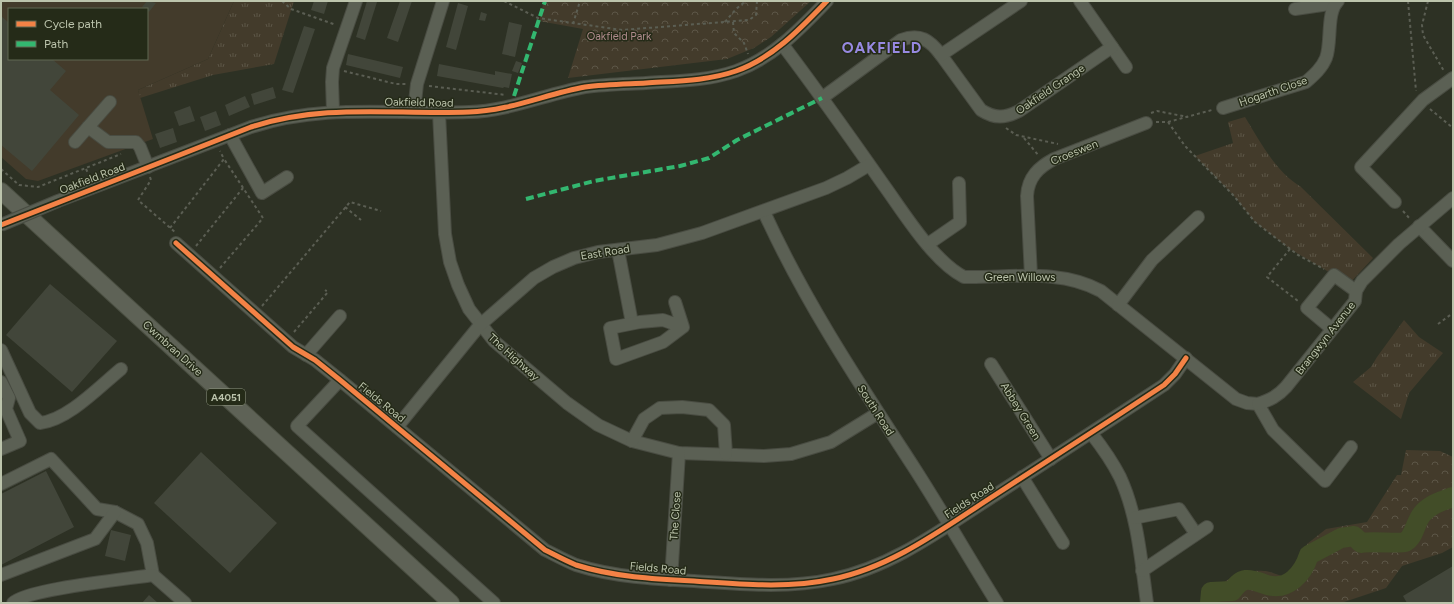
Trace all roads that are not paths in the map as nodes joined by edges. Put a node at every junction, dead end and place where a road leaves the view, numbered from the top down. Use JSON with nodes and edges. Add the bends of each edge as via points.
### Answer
{"nodes":[{"id":1,"x":356,"y":1,"type":"edge"},
{"id":2,"x":444,"y":1,"type":"edge"},
{"id":3,"x":827,"y":1,"type":"edge"},
{"id":4,"x":1021,"y":1,"type":"edge"},
{"id":5,"x":1080,"y":1,"type":"edge"},
{"id":6,"x":1337,"y":2,"type":"edge"},
{"id":7,"x":1295,"y":9,"type":"dead end"},
{"id":8,"x":782,"y":44,"type":"junction"},
{"id":9,"x":1112,"y":47,"type":"junction"},
{"id":10,"x":941,"y":55,"type":"junction"},
{"id":11,"x":1126,"y":67,"type":"dead end"},
{"id":12,"x":1451,"y":79,"type":"edge"},
{"id":13,"x":822,"y":98,"type":"junction"},
{"id":14,"x":110,"y":102,"type":"dead end"},
{"id":15,"x":1223,"y":108,"type":"road end"},
{"id":16,"x":333,"y":111,"type":"junction"},
{"id":17,"x":414,"y":111,"type":"junction"},
{"id":18,"x":439,"y":113,"type":"junction"},
{"id":19,"x":1148,"y":118,"type":"road end"},
{"id":20,"x":88,"y":127,"type":"junction"},
{"id":21,"x":230,"y":135,"type":"junction"},
{"id":22,"x":75,"y":142,"type":"dead end"},
{"id":23,"x":870,"y":165,"type":"junction"},
{"id":24,"x":148,"y":167,"type":"junction"},
{"id":25,"x":287,"y":177,"type":"dead end"},
{"id":26,"x":959,"y":183,"type":"dead end"},
{"id":27,"x":1,"y":191,"type":"edge"},
{"id":28,"x":1453,"y":198,"type":"edge"},
{"id":29,"x":1395,"y":202,"type":"road end"},
{"id":30,"x":764,"y":212,"type":"junction"},
{"id":31,"x":1198,"y":217,"type":"dead end"},
{"id":32,"x":1,"y":225,"type":"edge"},
{"id":33,"x":1418,"y":227,"type":"junction"},
{"id":34,"x":176,"y":243,"type":"road end"},
{"id":35,"x":928,"y":244,"type":"junction"},
{"id":36,"x":618,"y":250,"type":"junction"},
{"id":37,"x":1453,"y":261,"type":"edge"},
{"id":38,"x":1031,"y":276,"type":"junction"},
{"id":39,"x":1356,"y":291,"type":"junction"},
{"id":40,"x":675,"y":302,"type":"dead end"},
{"id":41,"x":1118,"y":305,"type":"junction"},
{"id":42,"x":340,"y":316,"type":"dead end"},
{"id":43,"x":632,"y":323,"type":"junction"},
{"id":44,"x":480,"y":325,"type":"junction"},
{"id":45,"x":683,"y":327,"type":"junction"},
{"id":46,"x":1332,"y":329,"type":"junction"},
{"id":47,"x":1,"y":350,"type":"edge"},
{"id":48,"x":306,"y":355,"type":"junction"},
{"id":49,"x":1186,"y":358,"type":"junction"},
{"id":50,"x":991,"y":364,"type":"dead end"},
{"id":51,"x":121,"y":369,"type":"dead end"},
{"id":52,"x":340,"y":380,"type":"junction"},
{"id":53,"x":1,"y":382,"type":"edge"},
{"id":54,"x":1258,"y":404,"type":"junction"},
{"id":55,"x":878,"y":413,"type":"junction"},
{"id":56,"x":397,"y":427,"type":"junction"},
{"id":57,"x":1091,"y":433,"type":"junction"},
{"id":58,"x":632,"y":441,"type":"junction"},
{"id":59,"x":1351,"y":447,"type":"dead end"},
{"id":60,"x":1,"y":450,"type":"edge"},
{"id":61,"x":679,"y":453,"type":"junction"},
{"id":62,"x":726,"y":454,"type":"junction"},
{"id":63,"x":1051,"y":459,"type":"junction"},
{"id":64,"x":1022,"y":477,"type":"junction"},
{"id":65,"x":1,"y":484,"type":"edge"},
{"id":66,"x":116,"y":512,"type":"junction"},
{"id":67,"x":1134,"y":518,"type":"junction"},
{"id":68,"x":948,"y":525,"type":"junction"},
{"id":69,"x":1207,"y":527,"type":"dead end"},
{"id":70,"x":1196,"y":534,"type":"junction"},
{"id":71,"x":1063,"y":542,"type":"dead end"},
{"id":72,"x":1142,"y":571,"type":"junction"},
{"id":73,"x":1,"y":575,"type":"edge"},
{"id":74,"x":153,"y":575,"type":"junction"},
{"id":75,"x":671,"y":580,"type":"junction"},
{"id":76,"x":12,"y":603,"type":"edge"},
{"id":77,"x":185,"y":603,"type":"edge"},
{"id":78,"x":451,"y":603,"type":"edge"},
{"id":79,"x":494,"y":603,"type":"edge"},
{"id":80,"x":997,"y":603,"type":"edge"},
{"id":81,"x":1147,"y":603,"type":"edge"}],
"edges":[{"from":1,"to":16,"type":"street","via":[[333,68]]},
{"from":2,"to":17,"type":"street","name":"Oakfield Road","via":[[416,84]]},
{"from":3,"to":8,"type":"street","name":"Oakfield Road","via":[[803,27]]},
{"from":4,"to":10,"type":"street"},
{"from":5,"to":9,"type":"street"},
{"from":6,"to":7,"type":"street"},
{"from":6,"to":15,"type":"street","name":"Hogarth Close","via":[[1332,12],[1326,58],[1314,75],[1306,82]]},
{"from":8,"to":13,"type":"street","name":"Green Willows"},
{"from":8,"to":18,"type":"street","name":"Oakfield Road","via":[[736,71],[705,78],[587,87],[491,110]]},
{"from":9,"to":10,"type":"street","name":"Oakfield Grange","via":[[1019,111],[1003,117],[981,110]]},
{"from":9,"to":11,"type":"street"},
{"from":10,"to":13,"type":"street","name":"Oakfield Grange","via":[[928,40],[908,38]]},
{"from":12,"to":29,"type":"street","via":[[1419,103],[1361,166]]},
{"from":13,"to":23,"type":"street","name":"Green Willows"},
{"from":14,"to":20,"type":"street"},
{"from":16,"to":17,"type":"street","name":"Oakfield Road"},
{"from":16,"to":21,"type":"street","name":"Oakfield Road","via":[[277,119]]},
{"from":17,"to":18,"type":"street","name":"Oakfield Road"},
{"from":18,"to":44,"type":"street","name":"The Highway","via":[[445,234],[450,262],[469,309]]},
{"from":19,"to":38,"type":"street","name":"Croeswen","via":[[1045,163],[1034,175],[1027,188]]},
{"from":20,"to":22,"type":"street"},
{"from":20,"to":24,"type":"street","via":[[108,142],[133,141],[140,147]]},
{"from":21,"to":24,"type":"street","name":"Oakfield Road"},
{"from":21,"to":25,"type":"street","via":[[262,193]]},
{"from":23,"to":30,"type":"street","name":"East Road","via":[[826,188]]},
{"from":23,"to":35,"type":"street","name":"Green Willows"},
{"from":24,"to":32,"type":"street","name":"Oakfield Road","bridge":true},
{"from":26,"to":35,"type":"street","via":[[960,222]]},
{"from":27,"to":78,"type":"main road","name":"Cwmbran Drive","number":"A4051"},
{"from":28,"to":33,"type":"street","name":"Brangwyn Avenue"},
{"from":30,"to":36,"type":"street","name":"East Road","via":[[681,240]]},
{"from":30,"to":55,"type":"street","name":"South Road","via":[[806,297]]},
{"from":31,"to":41,"type":"street","via":[[1152,260]]},
{"from":33,"to":37,"type":"street"},
{"from":33,"to":39,"type":"street","name":"Brangwyn Avenue","via":[[1362,281]]},
{"from":34,"to":48,"type":"street","name":"Fields Road","via":[[287,342]]},
{"from":35,"to":38,"type":"street","name":"Green Willows","via":[[952,271],[964,277]]},
{"from":36,"to":43,"type":"street"},
{"from":36,"to":44,"type":"street","name":"East Road","via":[[574,258],[553,267],[534,278]]},
{"from":38,"to":41,"type":"street","name":"Green Willows","via":[[1056,277],[1086,283]]},
{"from":39,"to":46,"type":"street","name":"Brangwyn Avenue","via":[[1355,301]]},
{"from":39,"to":46,"type":"street","via":[[1334,275],[1307,308]]},
{"from":40,"to":45,"type":"street"},
{"from":41,"to":49,"type":"street","name":"Green Willows"},
{"from":42,"to":48,"type":"street"},
{"from":43,"to":45,"type":"street","via":[[663,320]]},
{"from":43,"to":45,"type":"street","via":[[610,328],[616,359],[663,342]]},
{"from":44,"to":56,"type":"street","name":"East Road"},
{"from":44,"to":58,"type":"street","name":"The Highway","via":[[494,341],[567,403],[598,426]]},
{"from":46,"to":54,"type":"street","name":"Brangwyn Avenue","via":[[1286,387],[1274,398]]},
{"from":47,"to":51,"type":"street","via":[[30,412],[40,423],[50,422],[67,412]]},
{"from":48,"to":52,"type":"street","name":"Fields Road"},
{"from":49,"to":54,"type":"street","name":"Green Willows","via":[[1236,399]]},
{"from":49,"to":57,"type":"street","name":"Fields Road","via":[[1164,385]]},
{"from":50,"to":63,"type":"street","name":"Abbey Green"},
{"from":52,"to":56,"type":"street","name":"Fields Road"},
{"from":52,"to":79,"type":"street","via":[[297,426]]},
{"from":53,"to":60,"type":"street","via":[[9,398],[6,409],[20,441]]},
{"from":54,"to":59,"type":"street","via":[[1273,430],[1325,481]]},
{"from":55,"to":62,"type":"street","name":"The Highway","via":[[831,442],[814,448],[791,454],[764,456]]},
{"from":55,"to":68,"type":"street","name":"South Road"},
{"from":56,"to":75,"type":"street","name":"Fields Road","via":[[545,550],[575,564],[610,573]]},
{"from":57,"to":63,"type":"street","name":"Fields Road"},
{"from":57,"to":67,"type":"street","via":[[1119,476]]},
{"from":58,"to":61,"type":"street","name":"The Highway"},
{"from":58,"to":62,"type":"street","via":[[644,419],[660,408],[709,410],[724,425]]},
{"from":61,"to":62,"type":"street","name":"The Highway"},
{"from":61,"to":75,"type":"street","name":"The Close"},
{"from":63,"to":64,"type":"street","name":"Fields Road"},
{"from":64,"to":68,"type":"street","name":"Fields Road"},
{"from":64,"to":71,"type":"street"},
{"from":65,"to":66,"type":"street","via":[[51,459],[97,509]]},
{"from":66,"to":73,"type":"street","via":[[95,539]]},
{"from":66,"to":74,"type":"street","via":[[138,524],[147,543]]},
{"from":67,"to":70,"type":"street","via":[[1179,509]]},
{"from":67,"to":72,"type":"street"},
{"from":68,"to":75,"type":"street","name":"Fields Road","via":[[902,553],[869,569],[833,580],[743,584]]},
{"from":68,"to":80,"type":"street","name":"South Road"},
{"from":69,"to":70,"type":"street"},
{"from":70,"to":72,"type":"street"},
{"from":72,"to":81,"type":"street"},
{"from":74,"to":76,"type":"street","via":[[46,591],[18,598]]},
{"from":74,"to":77,"type":"street"}]}
